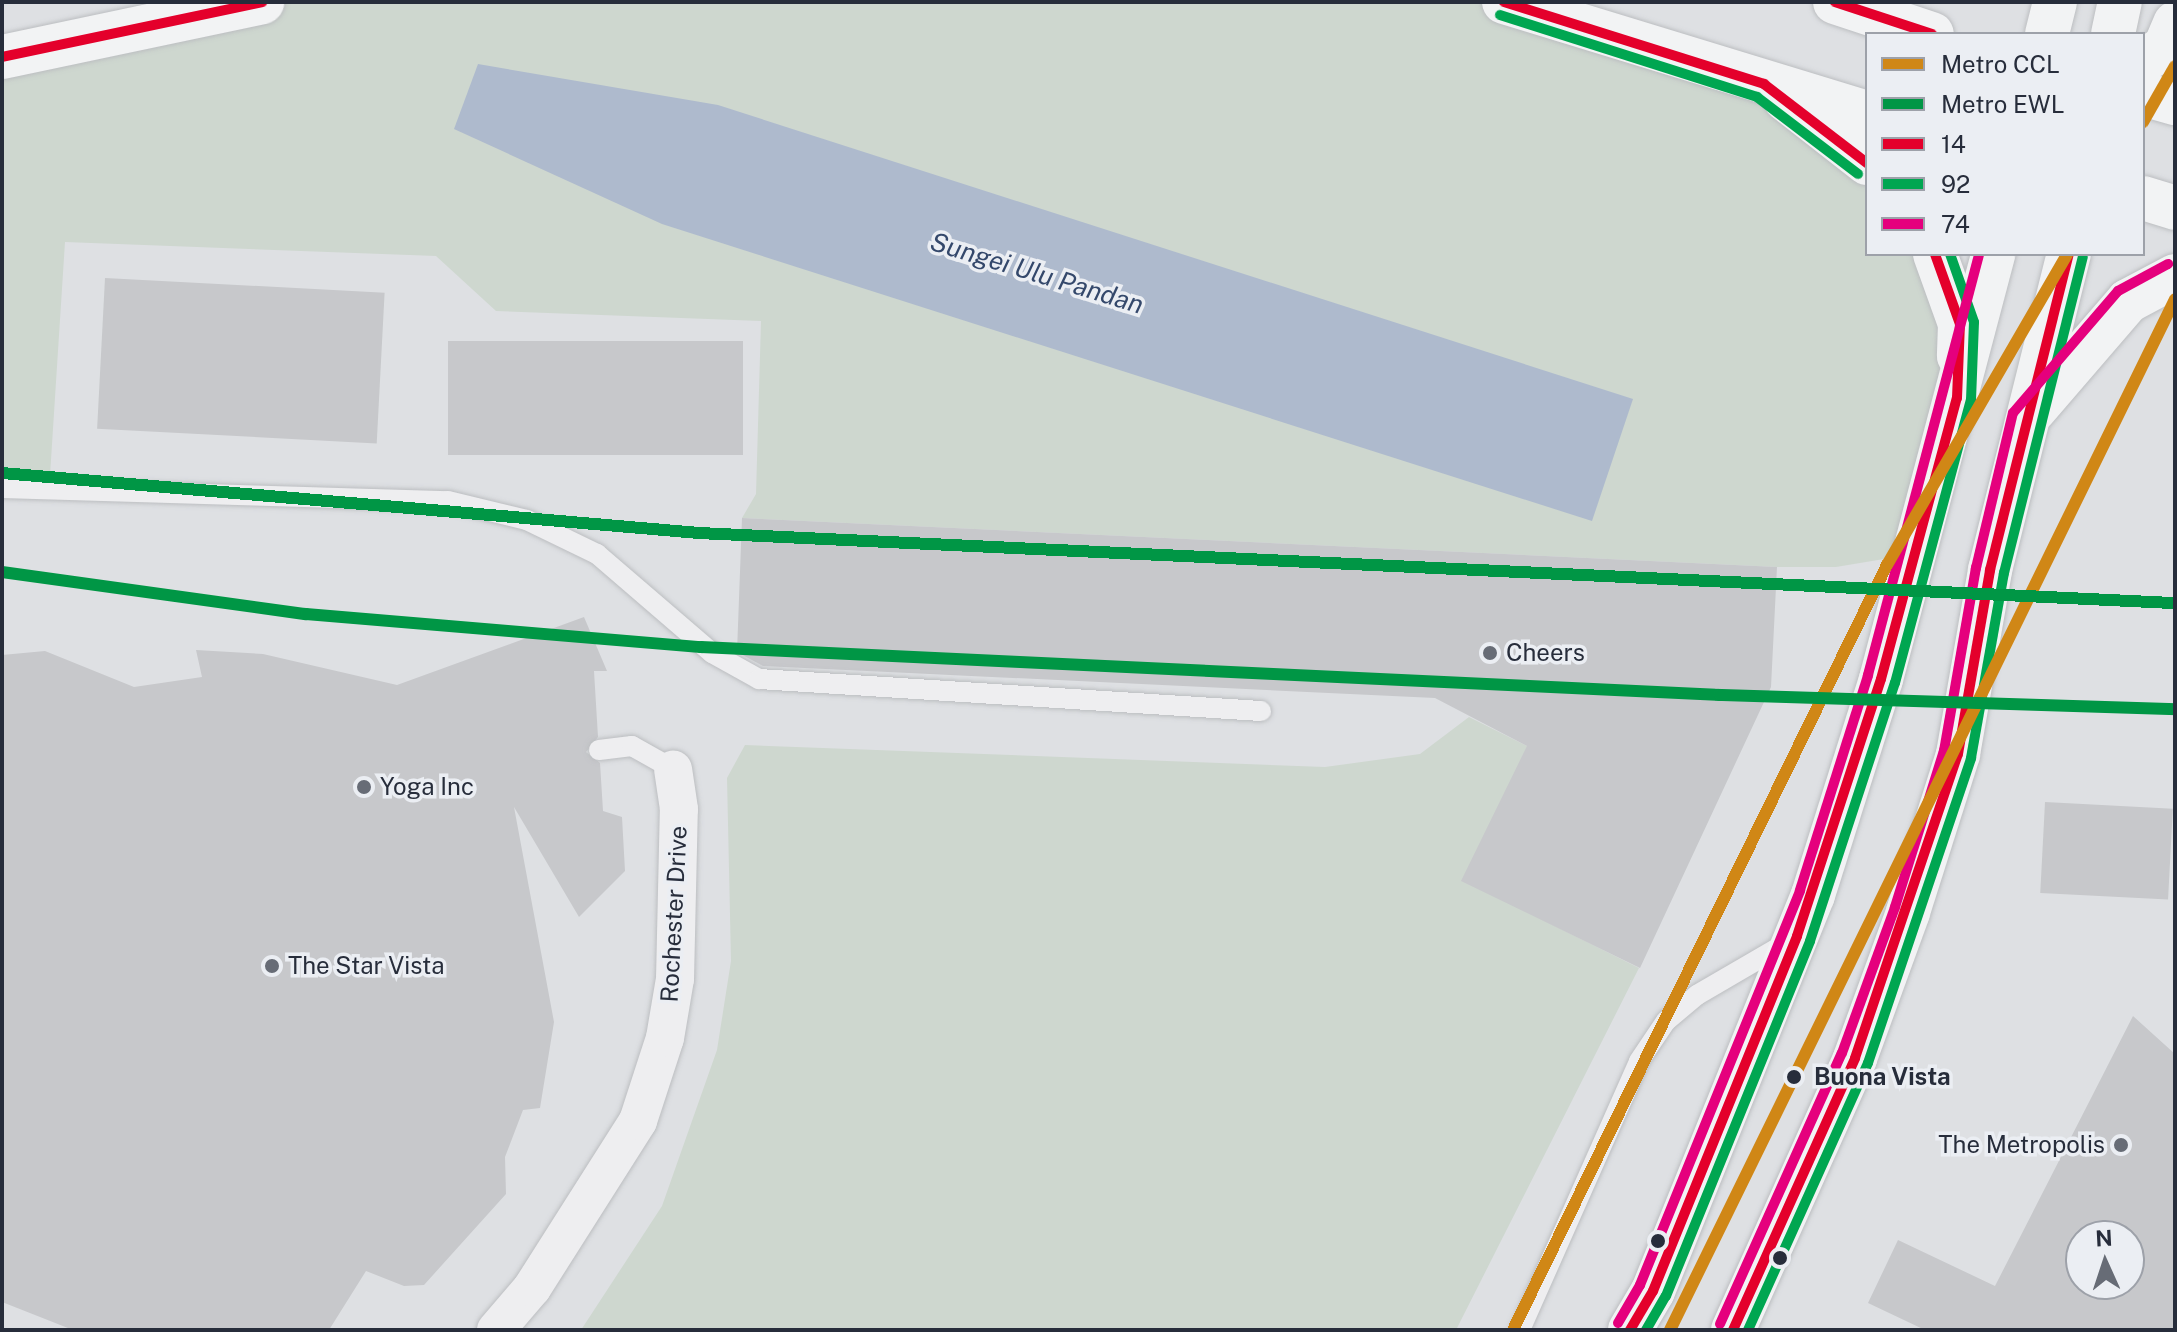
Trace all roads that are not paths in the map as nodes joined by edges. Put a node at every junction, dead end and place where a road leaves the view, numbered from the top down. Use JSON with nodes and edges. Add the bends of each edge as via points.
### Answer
{"nodes":[{"id":1,"x":262,"y":2,"type":"edge"},
{"id":2,"x":1504,"y":2,"type":"edge"},
{"id":3,"x":1835,"y":2,"type":"edge"},
{"id":4,"x":2055,"y":2,"type":"edge"},
{"id":5,"x":2120,"y":2,"type":"edge"},
{"id":6,"x":2175,"y":23,"type":"edge"},
{"id":7,"x":1926,"y":32,"type":"edge"},
{"id":8,"x":2048,"y":32,"type":"edge"},
{"id":9,"x":2113,"y":32,"type":"edge"},
{"id":10,"x":2,"y":57,"type":"edge"},
{"id":11,"x":2145,"y":60,"type":"edge"},
{"id":12,"x":1764,"y":84,"type":"junction"},
{"id":13,"x":2145,"y":95,"type":"edge"},
{"id":14,"x":2175,"y":103,"type":"edge"},
{"id":15,"x":1865,"y":112,"type":"edge"},
{"id":16,"x":1865,"y":161,"type":"edge"},
{"id":17,"x":2145,"y":199,"type":"edge"},
{"id":18,"x":2175,"y":208,"type":"edge"},
{"id":19,"x":1936,"y":256,"type":"edge"},
{"id":20,"x":1992,"y":256,"type":"edge"},
{"id":21,"x":2068,"y":256,"type":"edge"},
{"id":22,"x":2175,"y":276,"type":"edge"},
{"id":23,"x":1957,"y":398,"type":"junction"},
{"id":24,"x":2026,"y":419,"type":"junction"},
{"id":25,"x":2,"y":488,"type":"edge"},
{"id":26,"x":1261,"y":711,"type":"dead end"},
{"id":27,"x":599,"y":750,"type":"dead end"},
{"id":28,"x":673,"y":769,"type":"joint"},
{"id":29,"x":1797,"y":936,"type":"junction"},
{"id":30,"x":496,"y":1330,"type":"edge"},
{"id":31,"x":1520,"y":1330,"type":"edge"},
{"id":32,"x":1630,"y":1330,"type":"edge"},
{"id":33,"x":1733,"y":1330,"type":"edge"}],
"edges":[{"from":1,"to":10,"type":"main road"},
{"from":2,"to":12,"type":"main road"},
{"from":3,"to":7,"type":"main road"},
{"from":4,"to":8,"type":"main road"},
{"from":5,"to":9,"type":"main road"},
{"from":6,"to":11,"type":"main road","via":[[2165,47]]},
{"from":12,"to":15,"type":"main road"},
{"from":12,"to":16,"type":"main road"},
{"from":13,"to":14,"type":"main road"},
{"from":17,"to":18,"type":"main road"},
{"from":19,"to":23,"type":"main road","via":[[1960,324]]},
{"from":20,"to":23,"type":"main road"},
{"from":21,"to":24,"type":"main road"},
{"from":22,"to":24,"type":"main road","via":[[2128,301]]},
{"from":23,"to":29,"type":"main road","via":[[1857,761]]},
{"from":24,"to":33,"type":"main road","via":[[1990,570],[1958,754],[1908,912],[1855,1058]]},
{"from":25,"to":26,"type":"lane","via":[[448,501],[527,520],[597,554],[712,653],[759,679]]},
{"from":27,"to":28,"type":"lane","name":"Rochester Drive","via":[[632,746]]},
{"from":28,"to":30,"type":"street","name":"Rochester Drive","via":[[679,809],[675,979],[665,1038],[638,1121],[532,1288]]},
{"from":29,"to":31,"type":"lane","via":[[1697,995],[1666,1021],[1639,1061]]},
{"from":29,"to":32,"type":"main road","via":[[1653,1291]]}]}
